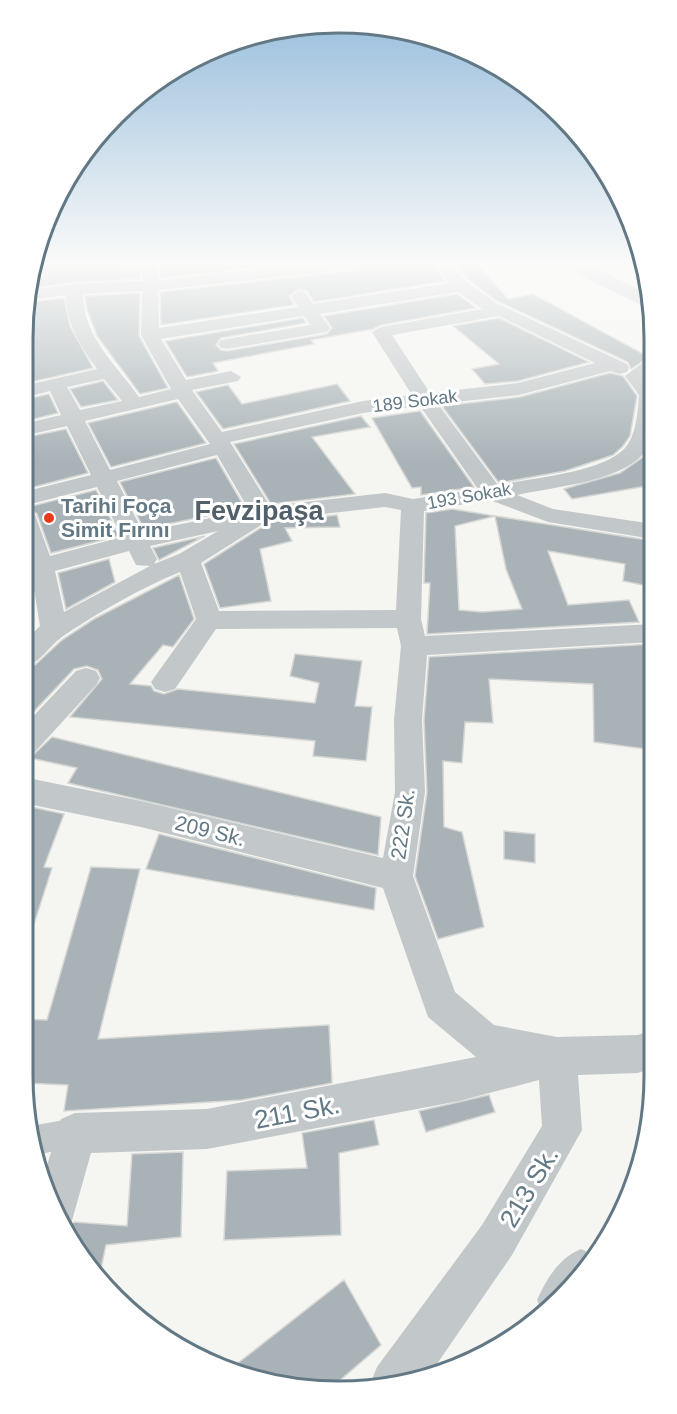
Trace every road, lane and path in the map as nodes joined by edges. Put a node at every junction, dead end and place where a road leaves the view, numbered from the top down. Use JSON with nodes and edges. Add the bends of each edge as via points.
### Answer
{"nodes":[{"id":1,"x":81,"y":329,"type":"edge"},
{"id":2,"x":150,"y":329,"type":"edge"},
{"id":3,"x":188,"y":329,"type":"edge"},
{"id":4,"x":315,"y":329,"type":"edge"},
{"id":5,"x":398,"y":329,"type":"edge"},
{"id":6,"x":540,"y":329,"type":"edge"},
{"id":7,"x":150,"y":335,"type":"junction"},
{"id":8,"x":205,"y":347,"type":"dead end"},
{"id":9,"x":182,"y":351,"type":"dead end"},
{"id":10,"x":160,"y":354,"type":"junction"},
{"id":11,"x":613,"y":364,"type":"junction"},
{"id":12,"x":644,"y":370,"type":"edge"},
{"id":13,"x":108,"y":372,"type":"junction"},
{"id":14,"x":231,"y":377,"type":"dead end"},
{"id":15,"x":56,"y":384,"type":"junction"},
{"id":16,"x":33,"y":389,"type":"edge"},
{"id":17,"x":182,"y":389,"type":"junction"},
{"id":18,"x":425,"y":400,"type":"junction"},
{"id":19,"x":134,"y":405,"type":"junction"},
{"id":20,"x":73,"y":418,"type":"junction"},
{"id":21,"x":33,"y":427,"type":"edge"},
{"id":22,"x":220,"y":443,"type":"junction"},
{"id":23,"x":644,"y":452,"type":"edge"},
{"id":24,"x":105,"y":477,"type":"junction"},
{"id":25,"x":492,"y":493,"type":"junction"},
{"id":26,"x":413,"y":506,"type":"junction"},
{"id":27,"x":33,"y":509,"type":"edge"},
{"id":28,"x":263,"y":514,"type":"junction"},
{"id":29,"x":644,"y":531,"type":"edge"},
{"id":30,"x":137,"y":541,"type":"junction"},
{"id":31,"x":188,"y":560,"type":"junction"},
{"id":32,"x":33,"y":568,"type":"edge"},
{"id":33,"x":33,"y":571,"type":"edge"},
{"id":34,"x":152,"y":574,"type":"junction"},
{"id":35,"x":209,"y":620,"type":"junction"},
{"id":36,"x":54,"y":629,"type":"junction"},
{"id":37,"x":411,"y":633,"type":"junction"},
{"id":38,"x":644,"y":633,"type":"edge"},
{"id":39,"x":33,"y":648,"type":"edge"},
{"id":40,"x":86,"y":678,"type":"dead end"},
{"id":41,"x":165,"y":682,"type":"dead end"},
{"id":42,"x":33,"y":734,"type":"edge"},
{"id":43,"x":33,"y":792,"type":"edge"},
{"id":44,"x":396,"y":876,"type":"junction"},
{"id":45,"x":644,"y":1052,"type":"edge"},
{"id":46,"x":557,"y":1056,"type":"junction"},
{"id":47,"x":75,"y":1133,"type":"junction"},
{"id":48,"x":40,"y":1139,"type":"edge"},
{"id":49,"x":59,"y":1198,"type":"edge"},
{"id":50,"x":401,"y":1374,"type":"edge"}],
"edges":[{"from":1,"to":13,"type":"street"},
{"from":2,"to":7,"type":"street"},
{"from":3,"to":7,"type":"street"},
{"from":4,"to":8,"type":"street"},
{"from":5,"to":18,"type":"street","via":[[381,332]]},
{"from":6,"to":11,"type":"street"},
{"from":7,"to":10,"type":"street"},
{"from":9,"to":10,"type":"street"},
{"from":10,"to":17,"type":"street"},
{"from":11,"to":12,"type":"street"},
{"from":11,"to":18,"type":"street","name":"189 Sokak","via":[[519,388]]},
{"from":13,"to":15,"type":"street"},
{"from":13,"to":19,"type":"street"},
{"from":14,"to":17,"type":"street"},
{"from":15,"to":16,"type":"street"},
{"from":15,"to":20,"type":"street"},
{"from":17,"to":19,"type":"street"},
{"from":17,"to":22,"type":"street"},
{"from":18,"to":22,"type":"street","name":"189 Sokak","via":[[363,407]]},
{"from":18,"to":25,"type":"street"},
{"from":19,"to":20,"type":"street"},
{"from":20,"to":21,"type":"street"},
{"from":20,"to":24,"type":"street"},
{"from":22,"to":24,"type":"street","name":"189 Sokak"},
{"from":22,"to":28,"type":"street"},
{"from":23,"to":25,"type":"street","name":"193 Sokak","via":[[595,472]]},
{"from":24,"to":27,"type":"street","name":"189 Sokak"},
{"from":24,"to":30,"type":"street"},
{"from":25,"to":26,"type":"street","name":"193 Sokak"},
{"from":25,"to":29,"type":"street","via":[[548,515]]},
{"from":26,"to":28,"type":"street","name":"193 Sokak","via":[[385,500]]},
{"from":26,"to":37,"type":"street","name":"222 Sk."},
{"from":28,"to":30,"type":"street","name":"193 Sokak"},
{"from":28,"to":31,"type":"street"},
{"from":30,"to":32,"type":"street","name":"193 Sokak"},
{"from":30,"to":34,"type":"street"},
{"from":31,"to":34,"type":"street"},
{"from":31,"to":35,"type":"street"},
{"from":33,"to":36,"type":"street"},
{"from":34,"to":36,"type":"street"},
{"from":35,"to":37,"type":"street"},
{"from":35,"to":41,"type":"street"},
{"from":36,"to":39,"type":"street"},
{"from":37,"to":38,"type":"street"},
{"from":37,"to":44,"type":"street","name":"222 Sk.","via":[[410,792]]},
{"from":40,"to":42,"type":"street"},
{"from":43,"to":44,"type":"street","name":"209 Sk.","via":[[141,814]]},
{"from":44,"to":46,"type":"street","name":"222 Sk.","via":[[441,1004],[485,1042]]},
{"from":45,"to":46,"type":"street"},
{"from":46,"to":47,"type":"street","name":"211 Sk.","via":[[459,1081],[207,1130]]},
{"from":46,"to":50,"type":"street","name":"213 Sk.","via":[[562,1130],[497,1240]]},
{"from":47,"to":48,"type":"street","name":"211 Sk."},
{"from":47,"to":49,"type":"street"}]}
